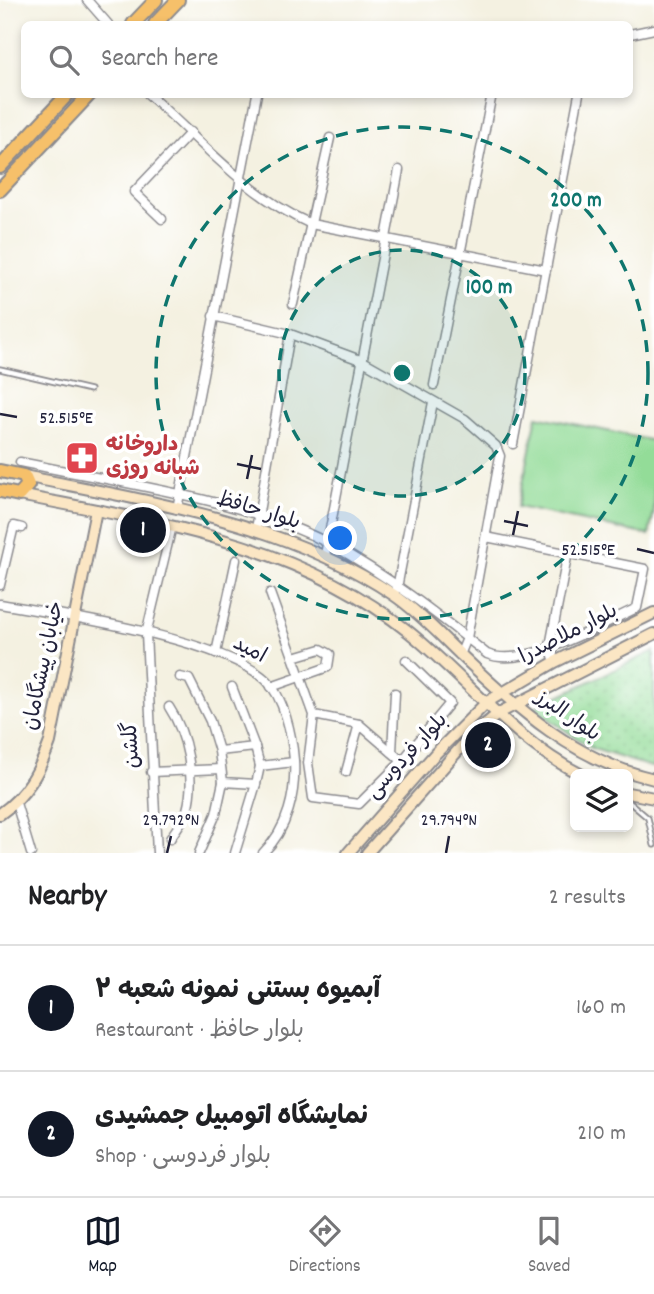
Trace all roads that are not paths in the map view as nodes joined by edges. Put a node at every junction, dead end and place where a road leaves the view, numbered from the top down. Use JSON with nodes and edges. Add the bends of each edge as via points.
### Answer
{"nodes":[{"id":1,"x":87,"y":0,"type":"edge"},
{"id":2,"x":156,"y":0,"type":"edge"},
{"id":3,"x":178,"y":0,"type":"edge"},
{"id":4,"x":105,"y":21,"type":"edge"},
{"id":5,"x":136,"y":21,"type":"edge"},
{"id":6,"x":158,"y":21,"type":"edge"},
{"id":7,"x":654,"y":29,"type":"edge"},
{"id":8,"x":633,"y":33,"type":"edge"},
{"id":9,"x":64,"y":98,"type":"edge"},
{"id":10,"x":86,"y":98,"type":"edge"},
{"id":11,"x":153,"y":98,"type":"edge"},
{"id":12,"x":256,"y":98,"type":"edge"},
{"id":13,"x":491,"y":98,"type":"edge"},
{"id":14,"x":578,"y":98,"type":"edge"},
{"id":15,"x":191,"y":132,"type":"junction"},
{"id":16,"x":330,"y":138,"type":"dead end"},
{"id":17,"x":0,"y":167,"type":"edge"},
{"id":18,"x":399,"y":170,"type":"dead end"},
{"id":19,"x":242,"y":180,"type":"junction"},
{"id":20,"x":0,"y":190,"type":"edge"},
{"id":21,"x":162,"y":219,"type":"dead end"},
{"id":22,"x":311,"y":224,"type":"junction"},
{"id":23,"x":386,"y":239,"type":"junction"},
{"id":24,"x":460,"y":251,"type":"junction"},
{"id":25,"x":546,"y":270,"type":"junction"},
{"id":26,"x":293,"y":304,"type":"dead end"},
{"id":27,"x":214,"y":316,"type":"junction"},
{"id":28,"x":290,"y":334,"type":"junction"},
{"id":29,"x":363,"y":361,"type":"junction"},
{"id":30,"x":0,"y":369,"type":"edge"},
{"id":31,"x":434,"y":384,"type":"dead end"},
{"id":32,"x":90,"y":390,"type":"dead end"},
{"id":33,"x":433,"y":402,"type":"junction"},
{"id":34,"x":513,"y":444,"type":"dead end"},
{"id":35,"x":20,"y":462,"type":"dead end"},
{"id":36,"x":0,"y":471,"type":"edge"},
{"id":37,"x":24,"y":476,"type":"junction"},
{"id":38,"x":101,"y":479,"type":"junction"},
{"id":39,"x":46,"y":480,"type":"junction"},
{"id":40,"x":0,"y":491,"type":"edge"},
{"id":41,"x":97,"y":492,"type":"junction"},
{"id":42,"x":19,"y":495,"type":"junction"},
{"id":43,"x":179,"y":496,"type":"junction"},
{"id":44,"x":41,"y":500,"type":"junction"},
{"id":45,"x":177,"y":509,"type":"junction"},
{"id":46,"x":96,"y":510,"type":"junction"},
{"id":47,"x":258,"y":515,"type":"junction"},
{"id":48,"x":172,"y":526,"type":"junction"},
{"id":49,"x":22,"y":527,"type":"dead end"},
{"id":50,"x":256,"y":528,"type":"junction"},
{"id":51,"x":486,"y":537,"type":"junction"},
{"id":52,"x":327,"y":543,"type":"junction"},
{"id":53,"x":568,"y":552,"type":"junction"},
{"id":54,"x":325,"y":555,"type":"junction"},
{"id":55,"x":236,"y":560,"type":"dead end"},
{"id":56,"x":398,"y":583,"type":"junction"},
{"id":57,"x":0,"y":585,"type":"edge"},
{"id":58,"x":270,"y":593,"type":"dead end"},
{"id":59,"x":395,"y":596,"type":"junction"},
{"id":60,"x":0,"y":604,"type":"edge"},
{"id":61,"x":654,"y":613,"type":"edge"},
{"id":62,"x":75,"y":618,"type":"junction"},
{"id":63,"x":654,"y":634,"type":"edge"},
{"id":64,"x":146,"y":635,"type":"junction"},
{"id":65,"x":467,"y":638,"type":"junction"},
{"id":66,"x":550,"y":646,"type":"junction"},
{"id":67,"x":216,"y":653,"type":"junction"},
{"id":68,"x":460,"y":654,"type":"junction"},
{"id":69,"x":294,"y":657,"type":"junction"},
{"id":70,"x":406,"y":660,"type":"dead end"},
{"id":71,"x":555,"y":662,"type":"junction"},
{"id":72,"x":302,"y":675,"type":"junction"},
{"id":73,"x":180,"y":677,"type":"dead end"},
{"id":74,"x":232,"y":687,"type":"dead end"},
{"id":75,"x":271,"y":687,"type":"junction"},
{"id":76,"x":501,"y":692,"type":"junction"},
{"id":77,"x":395,"y":693,"type":"dead end"},
{"id":78,"x":487,"y":702,"type":"junction"},
{"id":79,"x":515,"y":703,"type":"junction"},
{"id":80,"x":169,"y":707,"type":"dead end"},
{"id":81,"x":499,"y":713,"type":"junction"},
{"id":82,"x":314,"y":715,"type":"junction"},
{"id":83,"x":359,"y":723,"type":"junction"},
{"id":84,"x":255,"y":747,"type":"junction"},
{"id":85,"x":219,"y":751,"type":"junction"},
{"id":86,"x":393,"y":752,"type":"junction"},
{"id":87,"x":402,"y":761,"type":"junction"},
{"id":88,"x":294,"y":762,"type":"junction"},
{"id":89,"x":260,"y":766,"type":"junction"},
{"id":90,"x":221,"y":769,"type":"junction"},
{"id":91,"x":572,"y":769,"type":"edge"},
{"id":92,"x":190,"y":770,"type":"junction"},
{"id":93,"x":151,"y":772,"type":"junction"},
{"id":94,"x":346,"y":772,"type":"dead end"},
{"id":95,"x":654,"y":779,"type":"edge"},
{"id":96,"x":223,"y":782,"type":"junction"},
{"id":97,"x":256,"y":783,"type":"junction"},
{"id":98,"x":633,"y":794,"type":"edge"},
{"id":99,"x":654,"y":799,"type":"edge"},
{"id":100,"x":16,"y":803,"type":"junction"},
{"id":101,"x":633,"y":805,"type":"edge"},
{"id":102,"x":0,"y":814,"type":"edge"},
{"id":103,"x":170,"y":839,"type":"dead end"},
{"id":104,"x":654,"y":845,"type":"edge"},
{"id":105,"x":31,"y":853,"type":"edge"},
{"id":106,"x":157,"y":853,"type":"edge"},
{"id":107,"x":199,"y":853,"type":"edge"},
{"id":108,"x":235,"y":853,"type":"edge"},
{"id":109,"x":263,"y":853,"type":"edge"},
{"id":110,"x":348,"y":853,"type":"edge"},
{"id":111,"x":367,"y":853,"type":"edge"}],
"edges":[{"from":1,"to":4,"type":"street"},
{"from":2,"to":5,"type":"main road"},
{"from":3,"to":6,"type":"main road"},
{"from":7,"to":8,"type":"street"},
{"from":9,"to":17,"type":"main road"},
{"from":10,"to":20,"type":"main road"},
{"from":11,"to":15,"type":"street"},
{"from":12,"to":19,"type":"street"},
{"from":13,"to":24,"type":"street"},
{"from":14,"to":25,"type":"street"},
{"from":15,"to":19,"type":"street"},
{"from":15,"to":21,"type":"street","via":[[134,192]]},
{"from":16,"to":22,"type":"street"},
{"from":18,"to":23,"type":"street"},
{"from":19,"to":22,"type":"street","via":[[286,213]]},
{"from":19,"to":27,"type":"street"},
{"from":22,"to":23,"type":"street"},
{"from":22,"to":26,"type":"street"},
{"from":23,"to":24,"type":"street"},
{"from":23,"to":29,"type":"street"},
{"from":24,"to":25,"type":"street"},
{"from":24,"to":31,"type":"street"},
{"from":25,"to":34,"type":"street"},
{"from":27,"to":28,"type":"street"},
{"from":27,"to":43,"type":"street"},
{"from":28,"to":29,"type":"street"},
{"from":28,"to":47,"type":"street"},
{"from":29,"to":33,"type":"street"},
{"from":29,"to":52,"type":"street"},
{"from":30,"to":32,"type":"lane"},
{"from":33,"to":51,"type":"street","via":[[465,419],[496,446],[500,456]]},
{"from":33,"to":56,"type":"street"},
{"from":35,"to":38,"type":"street"},
{"from":36,"to":37,"type":"main road","name":"بلوار حافظ"},
{"from":37,"to":39,"type":"main road","name":"بلوار حافظ"},
{"from":37,"to":42,"type":"main road","via":[[26,489]]},
{"from":38,"to":41,"type":"street"},
{"from":38,"to":43,"type":"street"},
{"from":39,"to":41,"type":"main road","name":"بلوار حافظ"},
{"from":39,"to":44,"type":"main road","via":[[37,488]]},
{"from":40,"to":42,"type":"main road","name":"بلوار حافظ"},
{"from":41,"to":45,"type":"main road","name":"بلوار حافظ"},
{"from":42,"to":44,"type":"main road","name":"بلوار حافظ"},
{"from":43,"to":45,"type":"street"},
{"from":43,"to":47,"type":"street"},
{"from":44,"to":46,"type":"main road","name":"بلوار حافظ"},
{"from":45,"to":50,"type":"main road","name":"بلوار حافظ"},
{"from":46,"to":48,"type":"main road","name":"بلوار حافظ"},
{"from":46,"to":62,"type":"main road","name":"خیابان پیشگامان"},
{"from":47,"to":50,"type":"street"},
{"from":47,"to":52,"type":"street"},
{"from":48,"to":64,"type":"street","name":"گلشن"},
{"from":48,"to":78,"type":"main road","name":"بلوار حافظ","via":[[223,538],[313,570],[409,632]]},
{"from":49,"to":57,"type":"street","via":[[14,526]]},
{"from":50,"to":54,"type":"main road","name":"بلوار حافظ"},
{"from":51,"to":53,"type":"street"},
{"from":51,"to":65,"type":"street"},
{"from":52,"to":54,"type":"street"},
{"from":52,"to":56,"type":"street"},
{"from":53,"to":66,"type":"street"},
{"from":53,"to":66,"type":"street","via":[[645,569],[637,608]]},
{"from":54,"to":59,"type":"main road","name":"بلوار حافظ"},
{"from":55,"to":67,"type":"street"},
{"from":56,"to":59,"type":"street"},
{"from":56,"to":65,"type":"street"},
{"from":58,"to":69,"type":"street"},
{"from":59,"to":68,"type":"main road","name":"بلوار حافظ"},
{"from":60,"to":62,"type":"street","name":"امید"},
{"from":61,"to":71,"type":"main road","name":"بلوار ملاصدرا"},
{"from":62,"to":64,"type":"street","name":"امید"},
{"from":62,"to":100,"type":"main road","name":"خیابان پیشگامان","via":[[50,742],[38,775]]},
{"from":63,"to":79,"type":"main road","name":"بلوار ملاصدرا"},
{"from":64,"to":67,"type":"street","name":"امید"},
{"from":64,"to":93,"type":"street","name":"گلشن"},
{"from":65,"to":66,"type":"street","via":[[498,659],[529,655]]},
{"from":65,"to":68,"type":"street"},
{"from":66,"to":71,"type":"street"},
{"from":67,"to":75,"type":"street","name":"امید","via":[[242,662]]},
{"from":68,"to":76,"type":"main road","name":"بلوار حافظ"},
{"from":69,"to":72,"type":"street"},
{"from":69,"to":72,"type":"street","via":[[321,649],[330,654],[328,667]]},
{"from":70,"to":87,"type":"street","via":[[450,703]]},
{"from":71,"to":76,"type":"main road","name":"بلوار ملاصدرا"},
{"from":72,"to":75,"type":"street"},
{"from":72,"to":82,"type":"street"},
{"from":73,"to":85,"type":"street","via":[[189,679]]},
{"from":74,"to":84,"type":"street"},
{"from":75,"to":88,"type":"street","name":"امید","via":[[285,714]]},
{"from":76,"to":78,"type":"main road","name":"بلوار فردوسی"},
{"from":76,"to":79,"type":"main road","name":"بلوار البرز"},
{"from":77,"to":86,"type":"street"},
{"from":78,"to":81,"type":"main road","name":"بلوار حافظ"},
{"from":78,"to":110,"type":"main road","name":"بلوار فردوسی"},
{"from":79,"to":81,"type":"main road","name":"بلوار فردوسی"},
{"from":79,"to":95,"type":"main road","name":"بلوار البرز","via":[[585,756],[621,772]]},
{"from":80,"to":92,"type":"street","via":[[178,720]]},
{"from":81,"to":91,"type":"main road","name":"بلوار البرز","via":[[539,749]]},
{"from":81,"to":111,"type":"main road","name":"بلوار فردوسی","via":[[470,737]]},
{"from":82,"to":83,"type":"street"},
{"from":82,"to":87,"type":"street","via":[[308,763],[313,797],[359,804]]},
{"from":83,"to":86,"type":"street"},
{"from":83,"to":94,"type":"street"},
{"from":84,"to":85,"type":"street"},
{"from":84,"to":89,"type":"street"},
{"from":85,"to":90,"type":"street"},
{"from":86,"to":87,"type":"street"},
{"from":88,"to":89,"type":"street"},
{"from":88,"to":109,"type":"street","name":"امید","via":[[288,813]]},
{"from":89,"to":97,"type":"street"},
{"from":90,"to":92,"type":"street"},
{"from":90,"to":96,"type":"street"},
{"from":92,"to":93,"type":"street"},
{"from":92,"to":103,"type":"street","via":[[187,811]]},
{"from":93,"to":106,"type":"street","name":"گلشن"},
{"from":96,"to":97,"type":"street"},
{"from":96,"to":107,"type":"street","via":[[216,814]]},
{"from":97,"to":108,"type":"street"},
{"from":98,"to":99,"type":"main road"},
{"from":100,"to":102,"type":"main road","name":"خیابان پیشگامان"},
{"from":100,"to":105,"type":"street"},
{"from":101,"to":104,"type":"lane","via":[[648,818]]}]}
